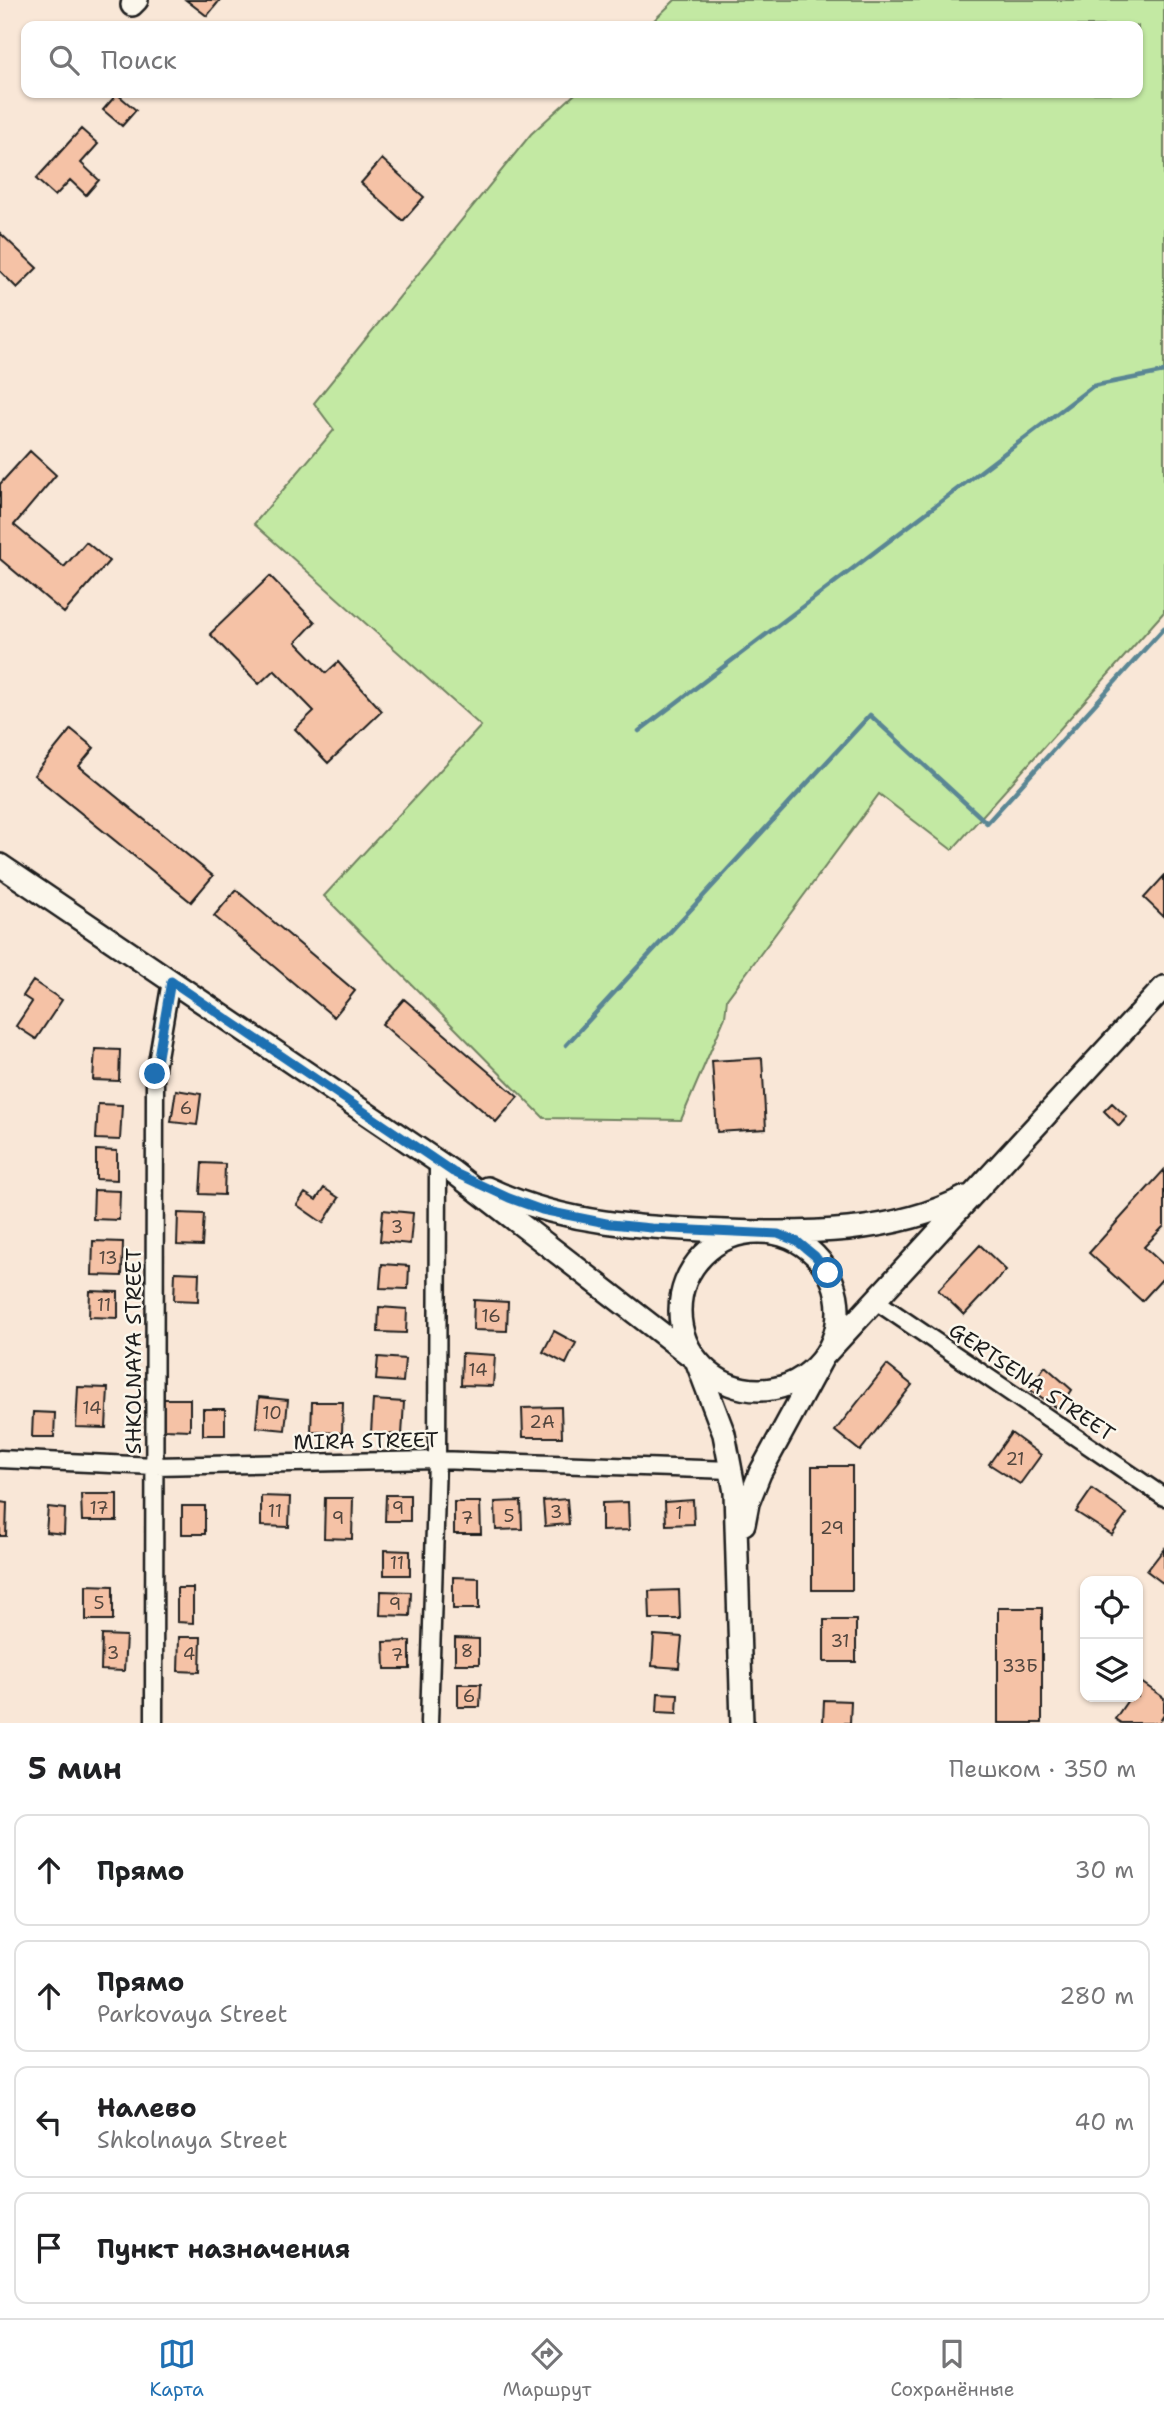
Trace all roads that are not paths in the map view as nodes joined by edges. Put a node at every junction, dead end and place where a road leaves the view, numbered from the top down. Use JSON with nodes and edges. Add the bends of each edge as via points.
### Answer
{"nodes":[{"id":1,"x":0,"y":865,"type":"edge"},
{"id":2,"x":171,"y":981,"type":"junction"},
{"id":3,"x":1164,"y":987,"type":"edge"},
{"id":4,"x":446,"y":1167,"type":"junction"},
{"id":5,"x":974,"y":1193,"type":"junction"},
{"id":6,"x":761,"y":1232,"type":"junction"},
{"id":7,"x":876,"y":1301,"type":"junction"},
{"id":8,"x":823,"y":1357,"type":"junction"},
{"id":9,"x":696,"y":1360,"type":"junction"},
{"id":10,"x":0,"y":1459,"type":"edge"},
{"id":11,"x":437,"y":1460,"type":"junction"},
{"id":12,"x":155,"y":1466,"type":"junction"},
{"id":13,"x":732,"y":1470,"type":"junction"},
{"id":14,"x":1164,"y":1497,"type":"edge"},
{"id":15,"x":738,"y":1561,"type":"junction"},
{"id":16,"x":154,"y":1723,"type":"edge"},
{"id":17,"x":429,"y":1723,"type":"edge"},
{"id":18,"x":742,"y":1723,"type":"edge"}],
"edges":[{"from":1,"to":2,"type":"main road"},
{"from":2,"to":4,"type":"main road"},
{"from":2,"to":12,"type":"street","name":"SHKOLNAYA STREET","via":[[155,1074]]},
{"from":3,"to":5,"type":"main road"},
{"from":4,"to":6,"type":"main road","via":[[509,1198],[575,1218],[651,1228]]},
{"from":4,"to":9,"type":"main road"},
{"from":4,"to":11,"type":"street"},
{"from":5,"to":6,"type":"main road","via":[[911,1218],[826,1232]]},
{"from":5,"to":7,"type":"main road"},
{"from":6,"to":8,"type":"main road","via":[[798,1242],[828,1273],[838,1316]]},
{"from":6,"to":9,"type":"main road","via":[[723,1241],[704,1254],[690,1272],[680,1317]]},
{"from":7,"to":8,"type":"main road"},
{"from":7,"to":14,"type":"street","name":"GERTSENA STREET"},
{"from":8,"to":9,"type":"main road","via":[[791,1383],[750,1390],[730,1385]]},
{"from":8,"to":15,"type":"main road","via":[[756,1483]]},
{"from":9,"to":13,"type":"main road","via":[[721,1424]]},
{"from":10,"to":12,"type":"street","name":"MIRA STREET"},
{"from":11,"to":12,"type":"street","name":"MIRA STREET"},
{"from":11,"to":13,"type":"street","name":"MIRA STREET"},
{"from":11,"to":17,"type":"street"},
{"from":12,"to":16,"type":"street","name":"SHKOLNAYA STREET"},
{"from":13,"to":15,"type":"main road"},
{"from":15,"to":18,"type":"main road"}]}
